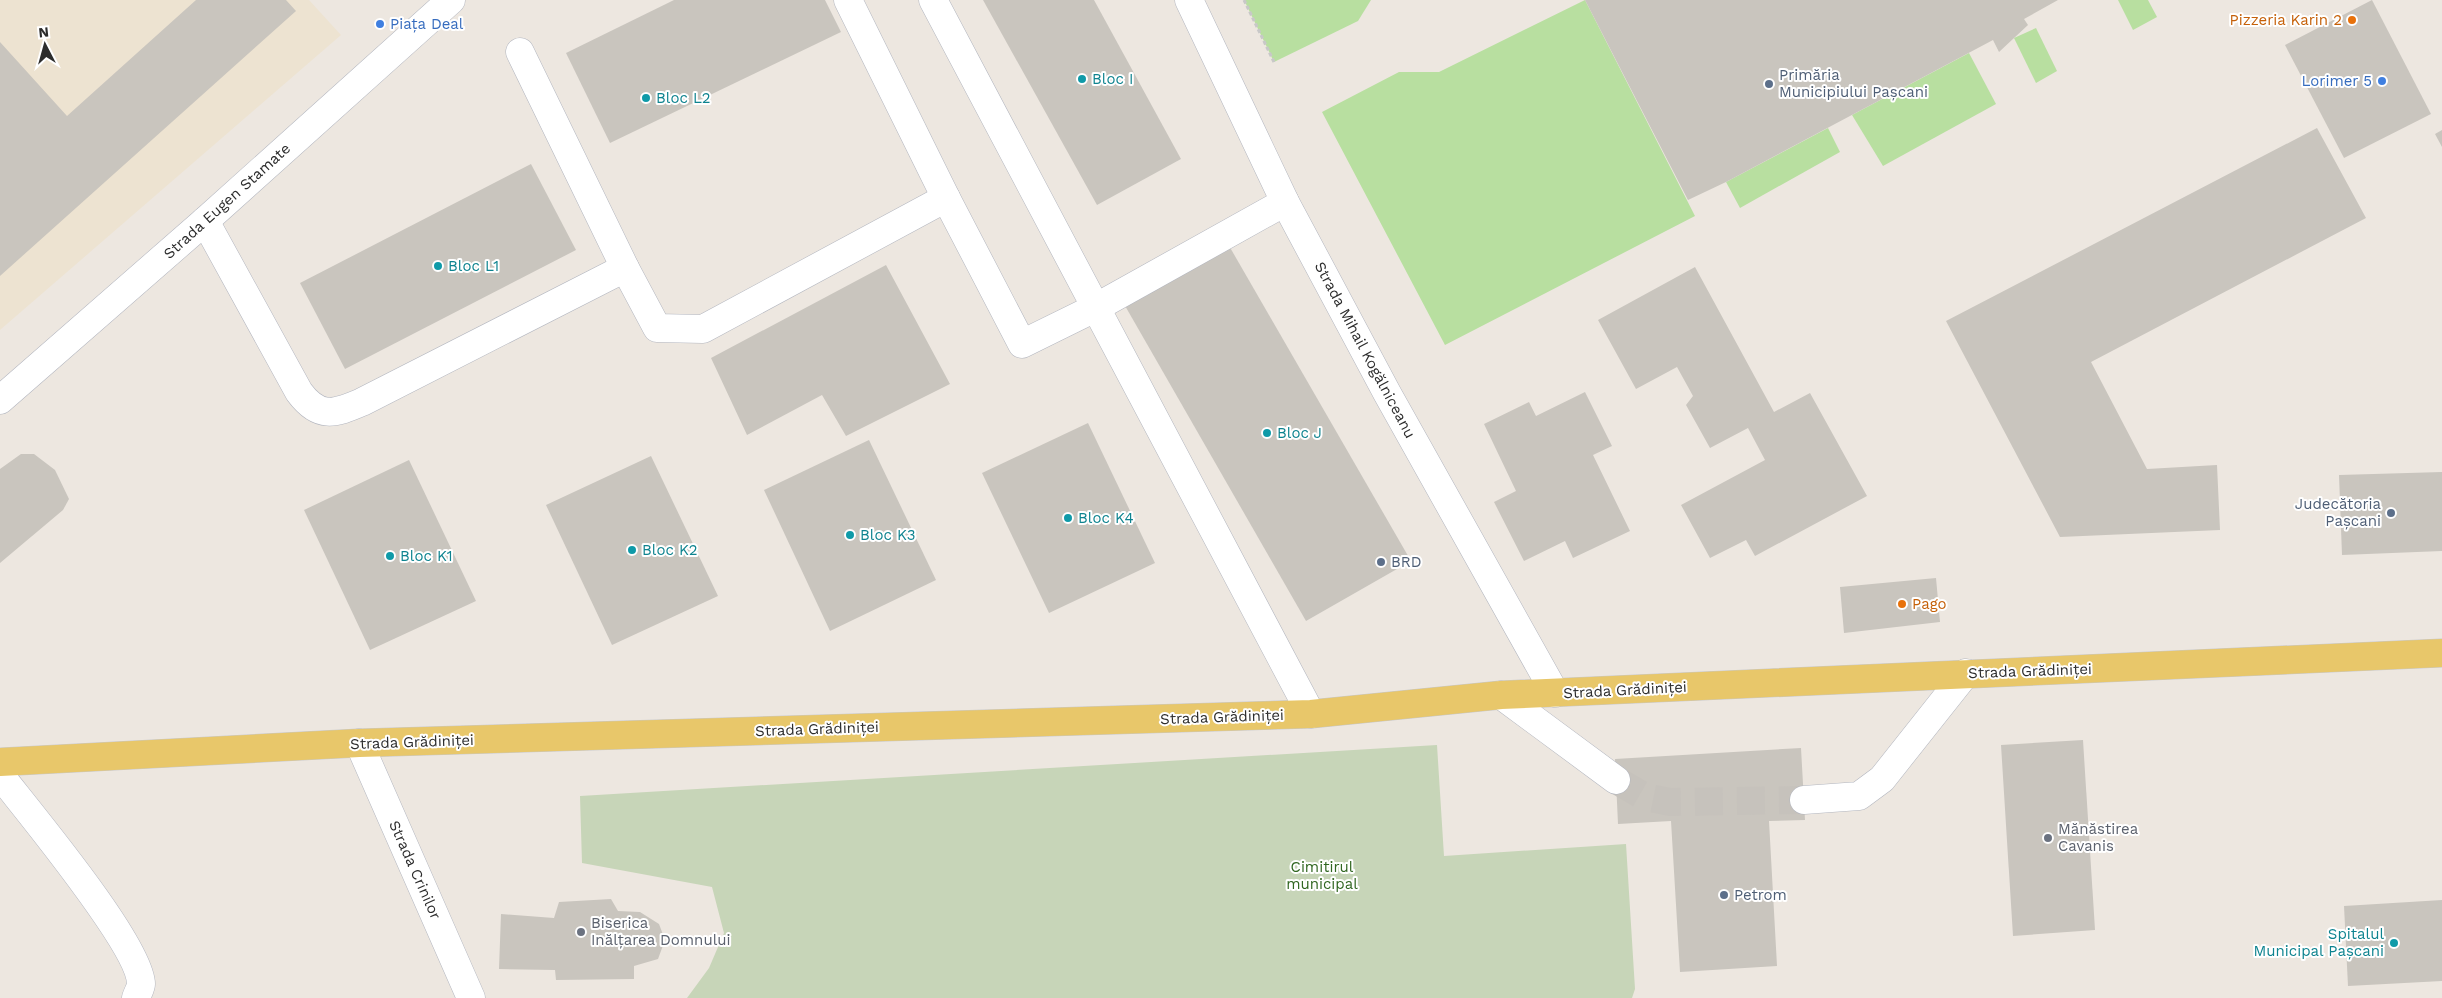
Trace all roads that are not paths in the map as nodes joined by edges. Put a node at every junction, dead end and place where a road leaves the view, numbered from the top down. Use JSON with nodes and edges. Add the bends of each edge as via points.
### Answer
{"nodes":[{"id":1,"x":452,"y":0,"type":"edge"},
{"id":2,"x":848,"y":0,"type":"edge"},
{"id":3,"x":933,"y":0,"type":"edge"},
{"id":4,"x":1189,"y":0,"type":"edge"},
{"id":5,"x":520,"y":52,"type":"dead end"},
{"id":6,"x":946,"y":198,"type":"junction"},
{"id":7,"x":1285,"y":202,"type":"junction"},
{"id":8,"x":205,"y":221,"type":"junction"},
{"id":9,"x":625,"y":268,"type":"junction"},
{"id":10,"x":1095,"y":308,"type":"junction"},
{"id":11,"x":0,"y":400,"type":"edge"},
{"id":12,"x":2442,"y":653,"type":"edge"},
{"id":13,"x":1966,"y":673,"type":"junction"},
{"id":14,"x":1555,"y":693,"type":"junction"},
{"id":15,"x":1501,"y":695,"type":"junction"},
{"id":16,"x":1311,"y":714,"type":"junction"},
{"id":17,"x":359,"y":743,"type":"junction"},
{"id":18,"x":0,"y":762,"type":"edge"},
{"id":19,"x":0,"y":775,"type":"edge"},
{"id":20,"x":1616,"y":780,"type":"tunnel mouth"},
{"id":21,"x":1804,"y":800,"type":"tunnel mouth"},
{"id":22,"x":136,"y":998,"type":"edge"},
{"id":23,"x":471,"y":998,"type":"edge"}],
"edges":[{"from":1,"to":8,"type":"street","name":"Strada Eugen Stamate"},
{"from":2,"to":6,"type":"street"},
{"from":3,"to":10,"type":"street"},
{"from":4,"to":7,"type":"street","name":"Strada Mihail Kogălniceanu"},
{"from":5,"to":9,"type":"street"},
{"from":6,"to":9,"type":"street","via":[[703,328],[657,328]]},
{"from":6,"to":10,"type":"street","via":[[1022,344]]},
{"from":7,"to":10,"type":"street"},
{"from":7,"to":14,"type":"street","name":"Strada Mihail Kogălniceanu","via":[[1387,393]]},
{"from":8,"to":9,"type":"street","via":[[300,392],[309,406],[324,412],[345,410],[362,402]]},
{"from":8,"to":11,"type":"street","name":"Strada Eugen Stamate"},
{"from":10,"to":16,"type":"street"},
{"from":12,"to":13,"type":"main road","name":"Strada Grădiniței"},
{"from":13,"to":14,"type":"main road","name":"Strada Grădiniței"},
{"from":13,"to":21,"type":"street","via":[[1882,779],[1859,796]]},
{"from":14,"to":15,"type":"main road","name":"Strada Grădiniței"},
{"from":15,"to":16,"type":"main road","name":"Strada Grădiniței"},
{"from":15,"to":20,"type":"street"},
{"from":16,"to":17,"type":"main road","name":"Strada Grădiniței"},
{"from":17,"to":18,"type":"main road","name":"Strada Grădiniței"},
{"from":17,"to":23,"type":"street","name":"Strada Crinilor"},
{"from":19,"to":22,"type":"street","via":[[105,912],[134,958],[142,984]]}]}
